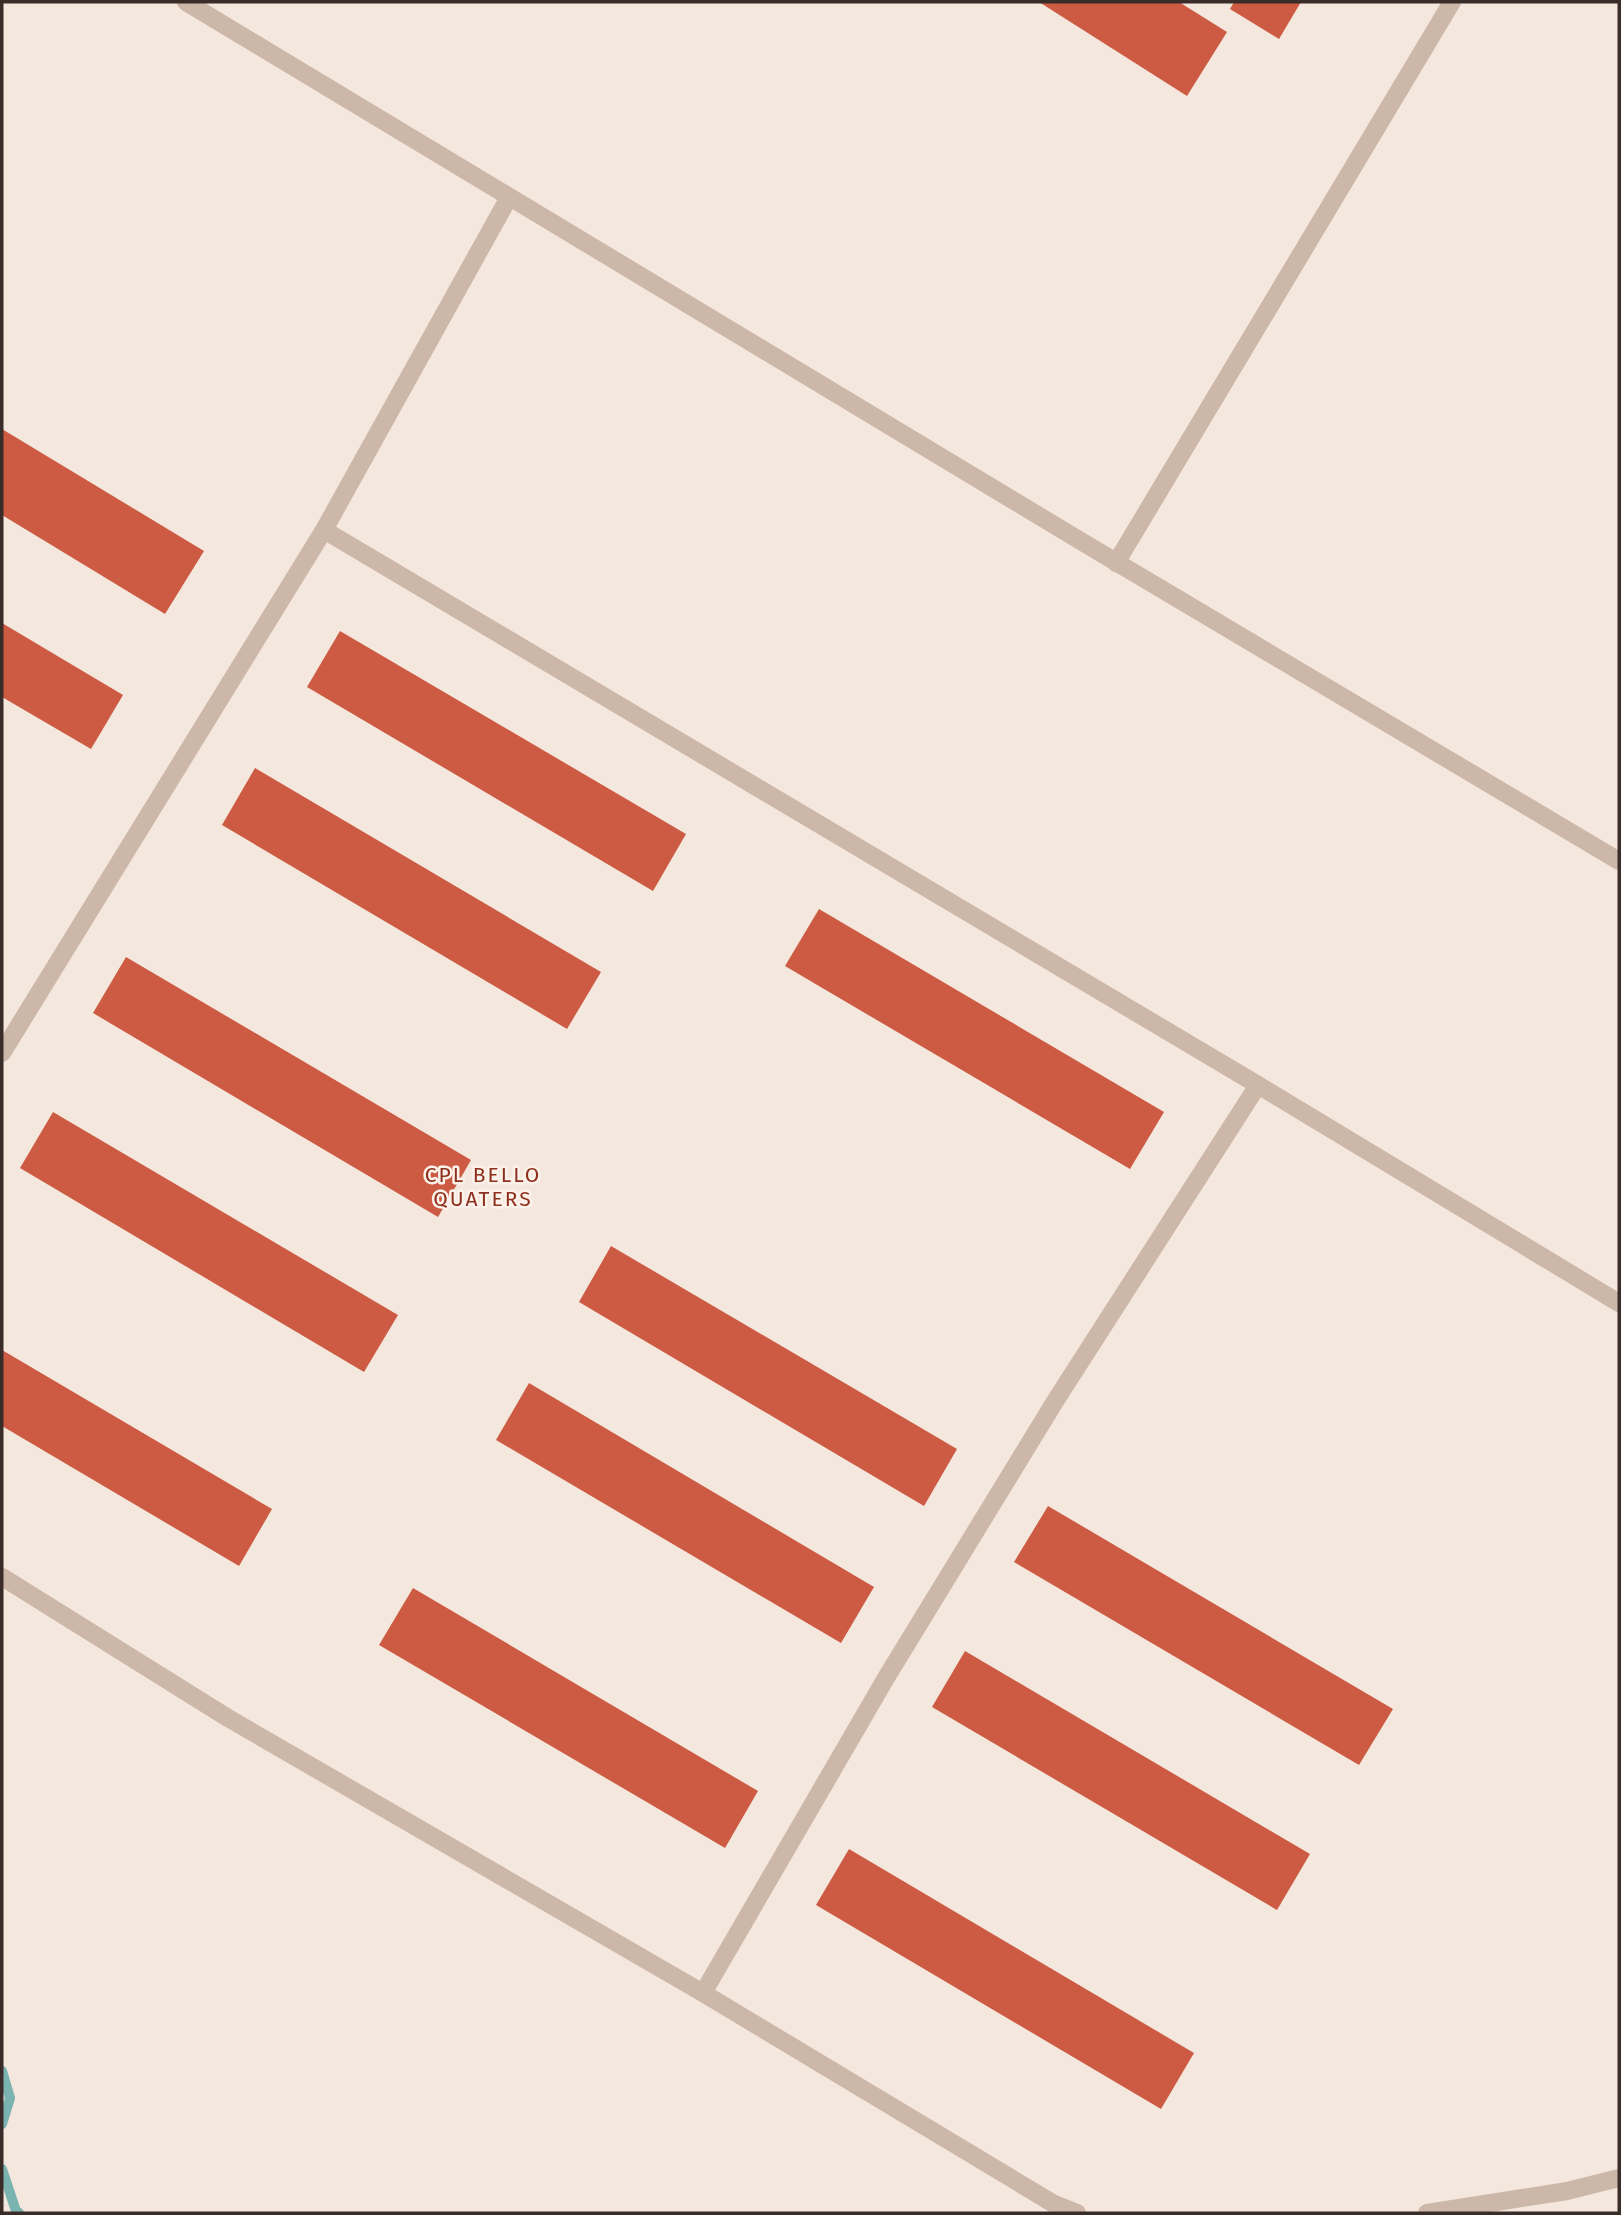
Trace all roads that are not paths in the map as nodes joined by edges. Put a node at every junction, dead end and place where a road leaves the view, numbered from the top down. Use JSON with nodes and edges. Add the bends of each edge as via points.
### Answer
{"nodes":[{"id":1,"x":186,"y":2,"type":"edge"},
{"id":2,"x":1452,"y":2,"type":"edge"},
{"id":3,"x":508,"y":199,"type":"junction"},
{"id":4,"x":324,"y":530,"type":"junction"},
{"id":5,"x":1116,"y":564,"type":"junction"},
{"id":6,"x":1619,"y":861,"type":"edge"},
{"id":7,"x":2,"y":1053,"type":"edge"},
{"id":8,"x":1258,"y":1085,"type":"junction"},
{"id":9,"x":1619,"y":1303,"type":"edge"},
{"id":10,"x":2,"y":1577,"type":"edge"},
{"id":11,"x":703,"y":1993,"type":"junction"},
{"id":12,"x":1619,"y":2178,"type":"edge"},
{"id":13,"x":1077,"y":2213,"type":"edge"},
{"id":14,"x":1427,"y":2213,"type":"edge"}],
"edges":[{"from":1,"to":3,"type":"street"},
{"from":2,"to":5,"type":"street"},
{"from":3,"to":4,"type":"street"},
{"from":3,"to":5,"type":"street"},
{"from":4,"to":7,"type":"street"},
{"from":4,"to":8,"type":"street"},
{"from":5,"to":6,"type":"street"},
{"from":8,"to":9,"type":"street"},
{"from":8,"to":11,"type":"street","via":[[900,1654]]},
{"from":10,"to":11,"type":"street","via":[[228,1718]]},
{"from":11,"to":13,"type":"street","via":[[1054,2204]]},
{"from":12,"to":14,"type":"street"}]}
